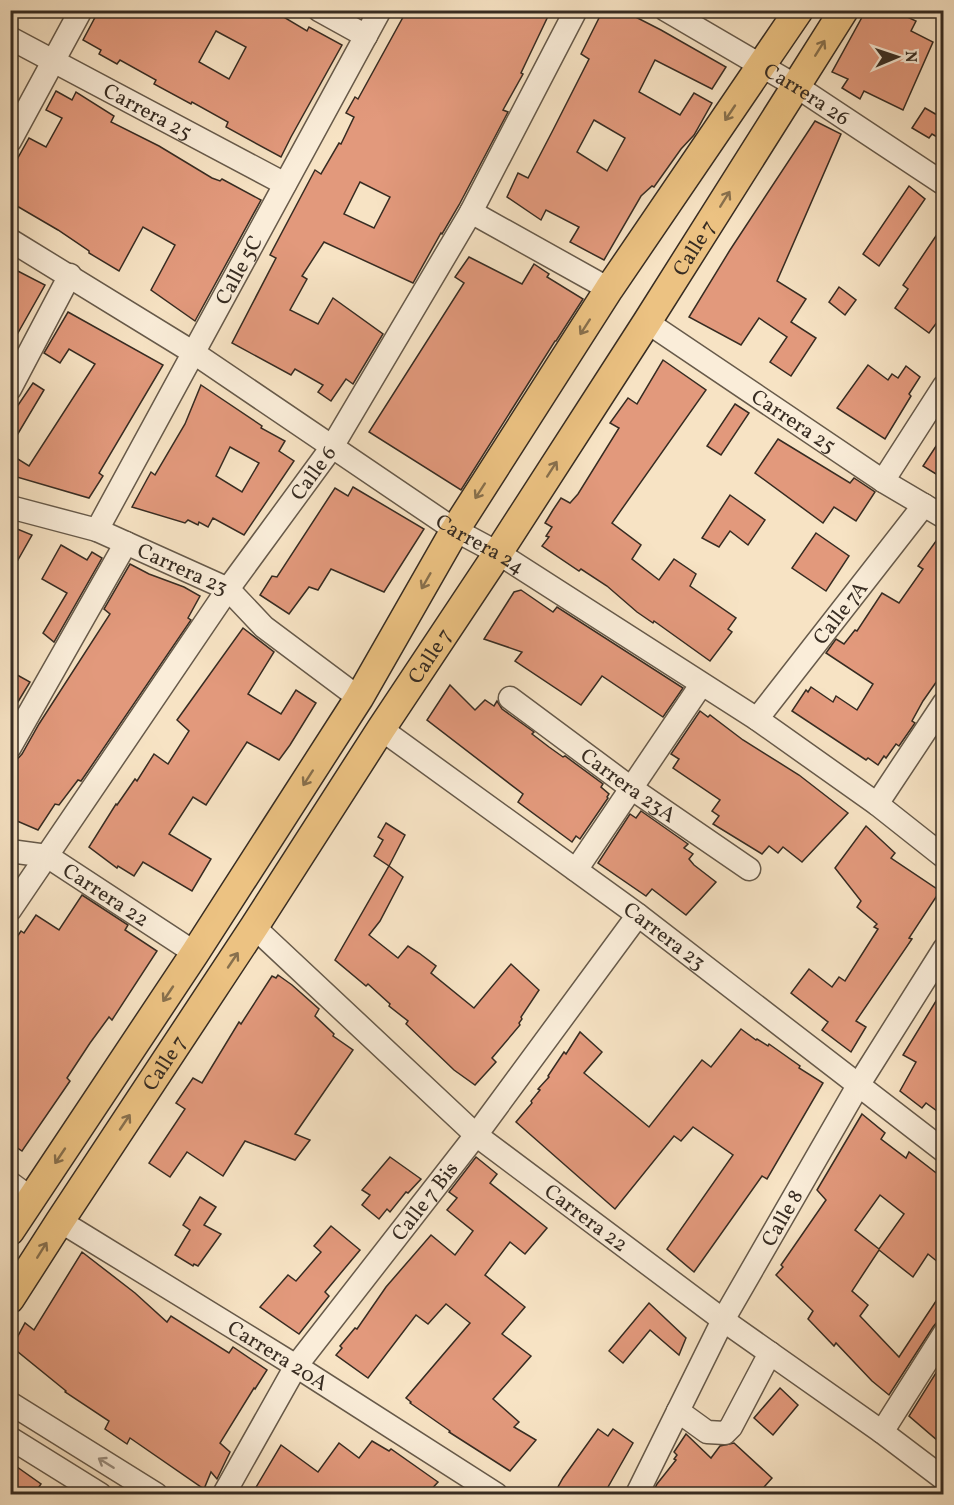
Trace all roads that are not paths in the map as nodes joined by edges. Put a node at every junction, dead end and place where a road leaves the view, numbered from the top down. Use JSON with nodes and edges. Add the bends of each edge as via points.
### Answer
{"nodes":[{"id":1,"x":81,"y":10,"type":"edge"},
{"id":2,"x":319,"y":10,"type":"edge"},
{"id":3,"x":380,"y":10,"type":"edge"},
{"id":4,"x":576,"y":10,"type":"edge"},
{"id":5,"x":666,"y":10,"type":"edge"},
{"id":6,"x":799,"y":10,"type":"edge"},
{"id":7,"x":844,"y":10,"type":"edge"},
{"id":8,"x":366,"y":36,"type":"junction"},
{"id":9,"x":10,"y":38,"type":"edge"},
{"id":10,"x":55,"y":62,"type":"junction"},
{"id":11,"x":763,"y":65,"type":"junction"},
{"id":12,"x":796,"y":86,"type":"junction"},
{"id":13,"x":10,"y":141,"type":"edge"},
{"id":14,"x":285,"y":184,"type":"junction"},
{"id":15,"x":944,"y":184,"type":"edge"},
{"id":16,"x":471,"y":212,"type":"junction"},
{"id":17,"x":10,"y":240,"type":"edge"},
{"id":18,"x":70,"y":275,"type":"junction"},
{"id":19,"x":609,"y":289,"type":"junction"},
{"id":20,"x":647,"y":322,"type":"junction"},
{"id":21,"x":194,"y":353,"type":"junction"},
{"id":22,"x":944,"y":386,"type":"edge"},
{"id":23,"x":10,"y":389,"type":"edge"},
{"id":24,"x":332,"y":447,"type":"junction"},
{"id":25,"x":883,"y":481,"type":"junction"},
{"id":26,"x":924,"y":505,"type":"junction"},
{"id":27,"x":10,"y":507,"type":"edge"},
{"id":28,"x":944,"y":517,"type":"edge"},
{"id":29,"x":97,"y":530,"type":"junction"},
{"id":30,"x":455,"y":530,"type":"junction"},
{"id":31,"x":126,"y":543,"type":"junction"},
{"id":32,"x":498,"y":553,"type":"junction"},
{"id":33,"x":228,"y":588,"type":"junction"},
{"id":34,"x":701,"y":685,"type":"junction"},
{"id":35,"x":359,"y":698,"type":"junction"},
{"id":36,"x":510,"y":698,"type":"dead end"},
{"id":37,"x":944,"y":703,"type":"edge"},
{"id":38,"x":757,"y":719,"type":"junction"},
{"id":39,"x":381,"y":729,"type":"junction"},
{"id":40,"x":10,"y":747,"type":"edge"},
{"id":41,"x":631,"y":788,"type":"junction"},
{"id":42,"x":878,"y":804,"type":"junction"},
{"id":43,"x":10,"y":851,"type":"edge"},
{"id":44,"x":47,"y":856,"type":"junction"},
{"id":45,"x":944,"y":857,"type":"edge"},
{"id":46,"x":749,"y":869,"type":"dead end"},
{"id":47,"x":576,"y":870,"type":"junction"},
{"id":48,"x":10,"y":910,"type":"edge"},
{"id":49,"x":638,"y":915,"type":"junction"},
{"id":50,"x":254,"y":927,"type":"junction"},
{"id":51,"x":944,"y":949,"type":"edge"},
{"id":52,"x":195,"y":953,"type":"junction"},
{"id":53,"x":860,"y":1084,"type":"junction"},
{"id":54,"x":476,"y":1135,"type":"junction"},
{"id":55,"x":944,"y":1151,"type":"edge"},
{"id":56,"x":21,"y":1191,"type":"edge"},
{"id":57,"x":60,"y":1221,"type":"junction"},
{"id":58,"x":10,"y":1231,"type":"edge"},
{"id":59,"x":10,"y":1299,"type":"edge"},
{"id":60,"x":723,"y":1320,"type":"junction"},
{"id":61,"x":944,"y":1334,"type":"edge"},
{"id":62,"x":770,"y":1353,"type":"junction"},
{"id":63,"x":296,"y":1366,"type":"junction"},
{"id":64,"x":10,"y":1403,"type":"edge"},
{"id":65,"x":678,"y":1411,"type":"junction"},
{"id":66,"x":882,"y":1432,"type":"junction"},
{"id":67,"x":10,"y":1438,"type":"edge"},
{"id":68,"x":944,"y":1479,"type":"edge"},
{"id":69,"x":100,"y":1494,"type":"edge"},
{"id":70,"x":156,"y":1494,"type":"edge"},
{"id":71,"x":224,"y":1494,"type":"edge"},
{"id":72,"x":496,"y":1494,"type":"edge"},
{"id":73,"x":637,"y":1494,"type":"edge"}],
"edges":[{"from":1,"to":10,"type":"street"},
{"from":2,"to":8,"type":"street"},
{"from":3,"to":8,"type":"street","name":"Calle 5C"},
{"from":4,"to":16,"type":"street","name":"Calle 6"},
{"from":5,"to":11,"type":"street","name":"Carrera 26"},
{"from":6,"to":11,"type":"main road","name":"Calle 7"},
{"from":12,"to":7,"type":"main road","name":"Calle 7","one_way":true},
{"from":8,"to":14,"type":"street","name":"Calle 5C"},
{"from":9,"to":10,"type":"street","name":"Carrera 25"},
{"from":10,"to":13,"type":"street"},
{"from":10,"to":14,"type":"street","name":"Carrera 25"},
{"from":11,"to":12,"type":"street","name":"Carrera 26"},
{"from":11,"to":19,"type":"main road","name":"Calle 7","one_way":true},
{"from":12,"to":15,"type":"street","name":"Carrera 26"},
{"from":20,"to":12,"type":"main road","name":"Calle 7","one_way":true},
{"from":14,"to":21,"type":"street","name":"Calle 5C"},
{"from":16,"to":19,"type":"street"},
{"from":16,"to":24,"type":"street","name":"Calle 6"},
{"from":17,"to":18,"type":"street","name":"Carrera 24"},
{"from":18,"to":21,"type":"street","name":"Carrera 24"},
{"from":18,"to":23,"type":"street"},
{"from":19,"to":30,"type":"main road","name":"Calle 7","one_way":true},
{"from":20,"to":25,"type":"street","name":"Carrera 25"},
{"from":32,"to":20,"type":"main road","name":"Calle 7","one_way":true},
{"from":21,"to":24,"type":"street","name":"Carrera 24"},
{"from":21,"to":29,"type":"street","name":"Calle 5C"},
{"from":22,"to":25,"type":"street"},
{"from":24,"to":30,"type":"street","name":"Carrera 24"},
{"from":24,"to":33,"type":"street","name":"Calle 6"},
{"from":25,"to":26,"type":"street","name":"Carrera 25"},
{"from":26,"to":28,"type":"street","name":"Carrera 25"},
{"from":26,"to":38,"type":"street","name":"Calle 7A"},
{"from":27,"to":29,"type":"street","name":"Carrera 23"},
{"from":29,"to":31,"type":"street","name":"Carrera 23"},
{"from":30,"to":32,"type":"street","name":"Carrera 24"},
{"from":30,"to":35,"type":"main road","name":"Calle 7","one_way":true},
{"from":31,"to":33,"type":"street","name":"Carrera 23"},
{"from":31,"to":40,"type":"street"},
{"from":32,"to":34,"type":"street","name":"Carrera 24"},
{"from":32,"to":39,"type":"main road","name":"Calle 7"},
{"from":33,"to":35,"type":"street","name":"Carrera 23","via":[[264,627]]},
{"from":33,"to":44,"type":"street","name":"Calle 6"},
{"from":34,"to":38,"type":"street","name":"Carrera 24"},
{"from":34,"to":41,"type":"street"},
{"from":35,"to":52,"type":"main road","name":"Calle 7","one_way":true},
{"from":36,"to":41,"type":"street","name":"Carrera 23A"},
{"from":37,"to":42,"type":"street"},
{"from":38,"to":42,"type":"street","name":"Carrera 24"},
{"from":39,"to":47,"type":"street","name":"Carrera 23"},
{"from":39,"to":50,"type":"main road","name":"Calle 7"},
{"from":41,"to":46,"type":"street","name":"Carrera 23A"},
{"from":41,"to":47,"type":"street"},
{"from":42,"to":45,"type":"street","name":"Carrera 24"},
{"from":43,"to":44,"type":"street","name":"Carrera 22"},
{"from":44,"to":48,"type":"street","name":"Calle 6"},
{"from":44,"to":52,"type":"street","name":"Carrera 22"},
{"from":47,"to":49,"type":"street","name":"Carrera 23"},
{"from":49,"to":53,"type":"street","name":"Carrera 23"},
{"from":49,"to":54,"type":"street","name":"Calle 7 Bis"},
{"from":50,"to":54,"type":"street","name":"Carrera 22"},
{"from":57,"to":50,"type":"main road","name":"Calle 7","one_way":true},
{"from":51,"to":53,"type":"street","name":"Calle 8"},
{"from":52,"to":56,"type":"main road","name":"Calle 7","one_way":true},
{"from":53,"to":55,"type":"street","name":"Carrera 23"},
{"from":53,"to":60,"type":"street","name":"Calle 8"},
{"from":54,"to":60,"type":"street","name":"Carrera 22"},
{"from":54,"to":63,"type":"street","name":"Calle 7 Bis"},
{"from":56,"to":58,"type":"main road","name":"Calle 7"},
{"from":59,"to":57,"type":"main road","name":"Calle 7","one_way":true},
{"from":57,"to":63,"type":"street","name":"Carrera 20A"},
{"from":60,"to":62,"type":"street","name":"Carrera 22"},
{"from":60,"to":65,"type":"street","name":"Calle 8"},
{"from":61,"to":66,"type":"street"},
{"from":62,"to":65,"type":"street","via":[[725,1433],[706,1432]]},
{"from":62,"to":66,"type":"street","name":"Carrera 22"},
{"from":63,"to":71,"type":"street","name":"Calle 7 Bis"},
{"from":63,"to":72,"type":"street","name":"Carrera 20A"},
{"from":70,"to":64,"type":"street","one_way":true},
{"from":65,"to":73,"type":"street","name":"Calle 8"},
{"from":66,"to":68,"type":"street","name":"Carrera 22"},
{"from":67,"to":69,"type":"street"}]}
